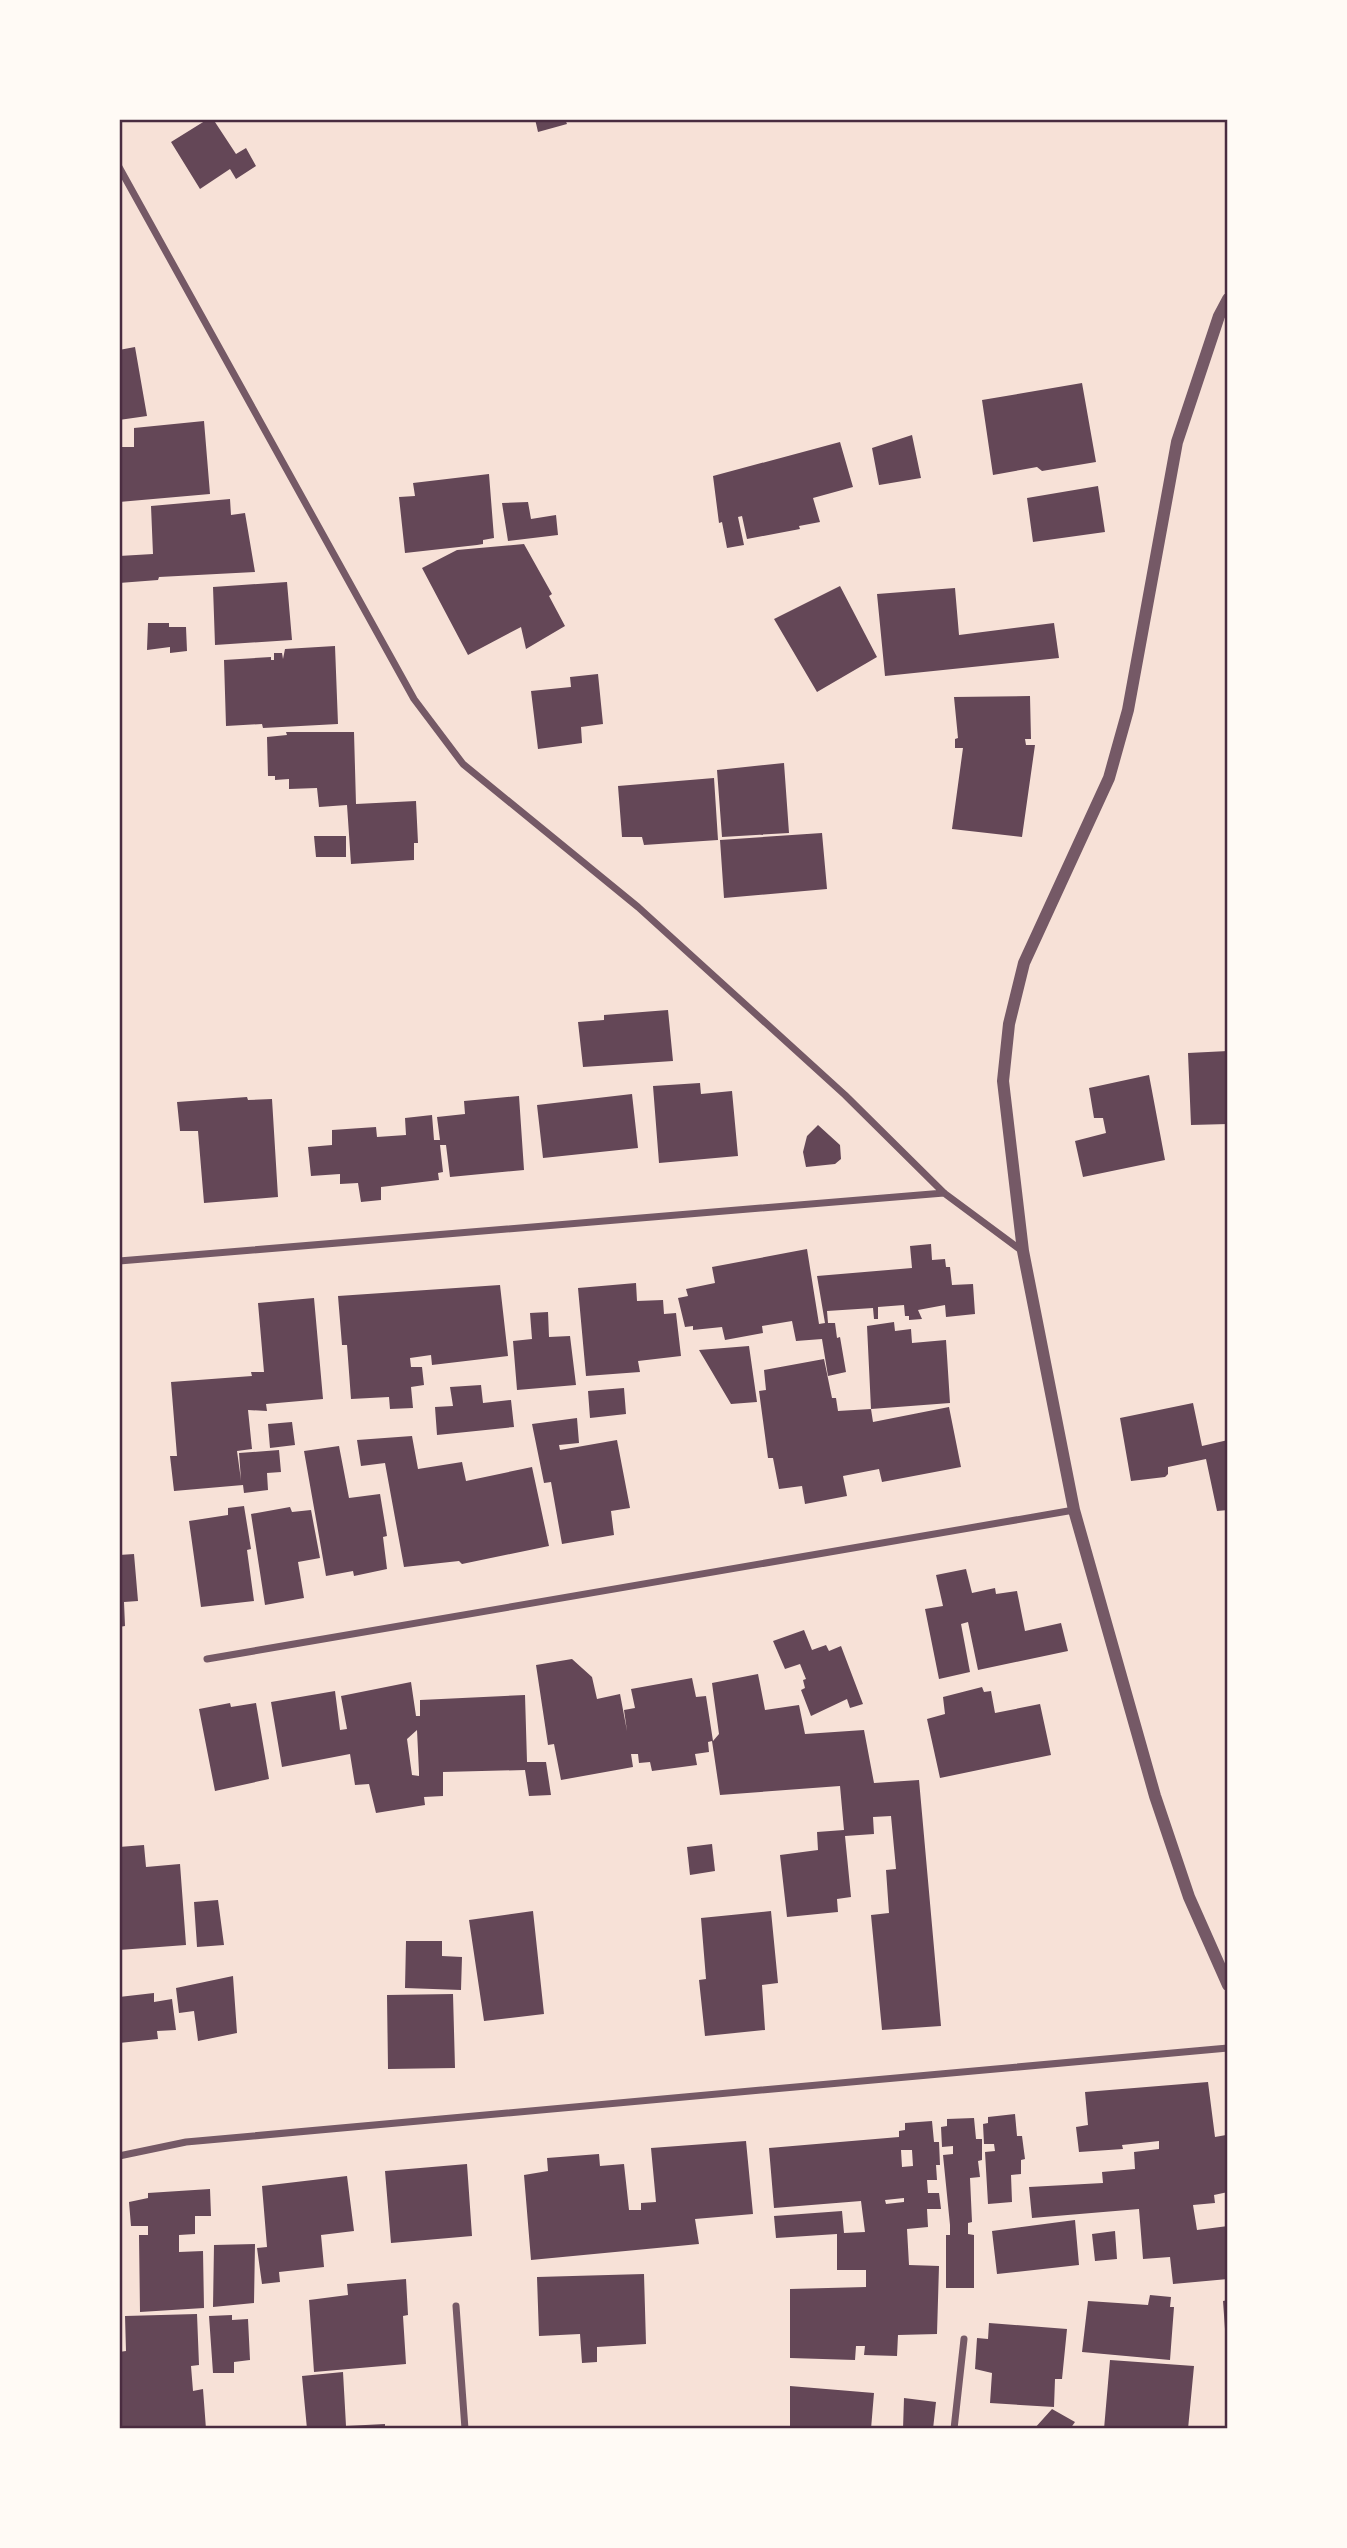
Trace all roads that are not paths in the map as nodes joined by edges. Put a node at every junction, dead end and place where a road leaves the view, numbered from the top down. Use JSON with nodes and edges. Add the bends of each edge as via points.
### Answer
{"nodes":[{"id":1,"x":119,"y":167,"type":"edge"},
{"id":2,"x":1228,"y":299,"type":"edge"},
{"id":3,"x":944,"y":1193,"type":"junction"},
{"id":4,"x":1023,"y":1251,"type":"junction"},
{"id":5,"x":119,"y":1261,"type":"edge"},
{"id":6,"x":1074,"y":1510,"type":"junction"},
{"id":7,"x":207,"y":1659,"type":"dead end"},
{"id":8,"x":1228,"y":1985,"type":"edge"},
{"id":9,"x":1228,"y":2048,"type":"edge"},
{"id":10,"x":119,"y":2156,"type":"edge"},
{"id":11,"x":457,"y":2305,"type":"dead end"},
{"id":12,"x":964,"y":2339,"type":"dead end"},
{"id":13,"x":465,"y":2429,"type":"edge"},
{"id":14,"x":954,"y":2429,"type":"edge"}],
"edges":[{"from":1,"to":3,"type":"street","via":[[414,699],[463,764],[638,907],[845,1095]]},
{"from":2,"to":4,"type":"street","via":[[1177,442],[1128,710],[1109,778],[1024,963],[1009,1024],[1003,1081]]},
{"from":3,"to":4,"type":"street"},
{"from":3,"to":5,"type":"street"},
{"from":4,"to":6,"type":"street"},
{"from":6,"to":7,"type":"street"},
{"from":6,"to":8,"type":"street","via":[[1154,1796],[1189,1897]]},
{"from":9,"to":10,"type":"street","via":[[186,2142]]},
{"from":11,"to":13,"type":"street"},
{"from":12,"to":14,"type":"street"}]}
